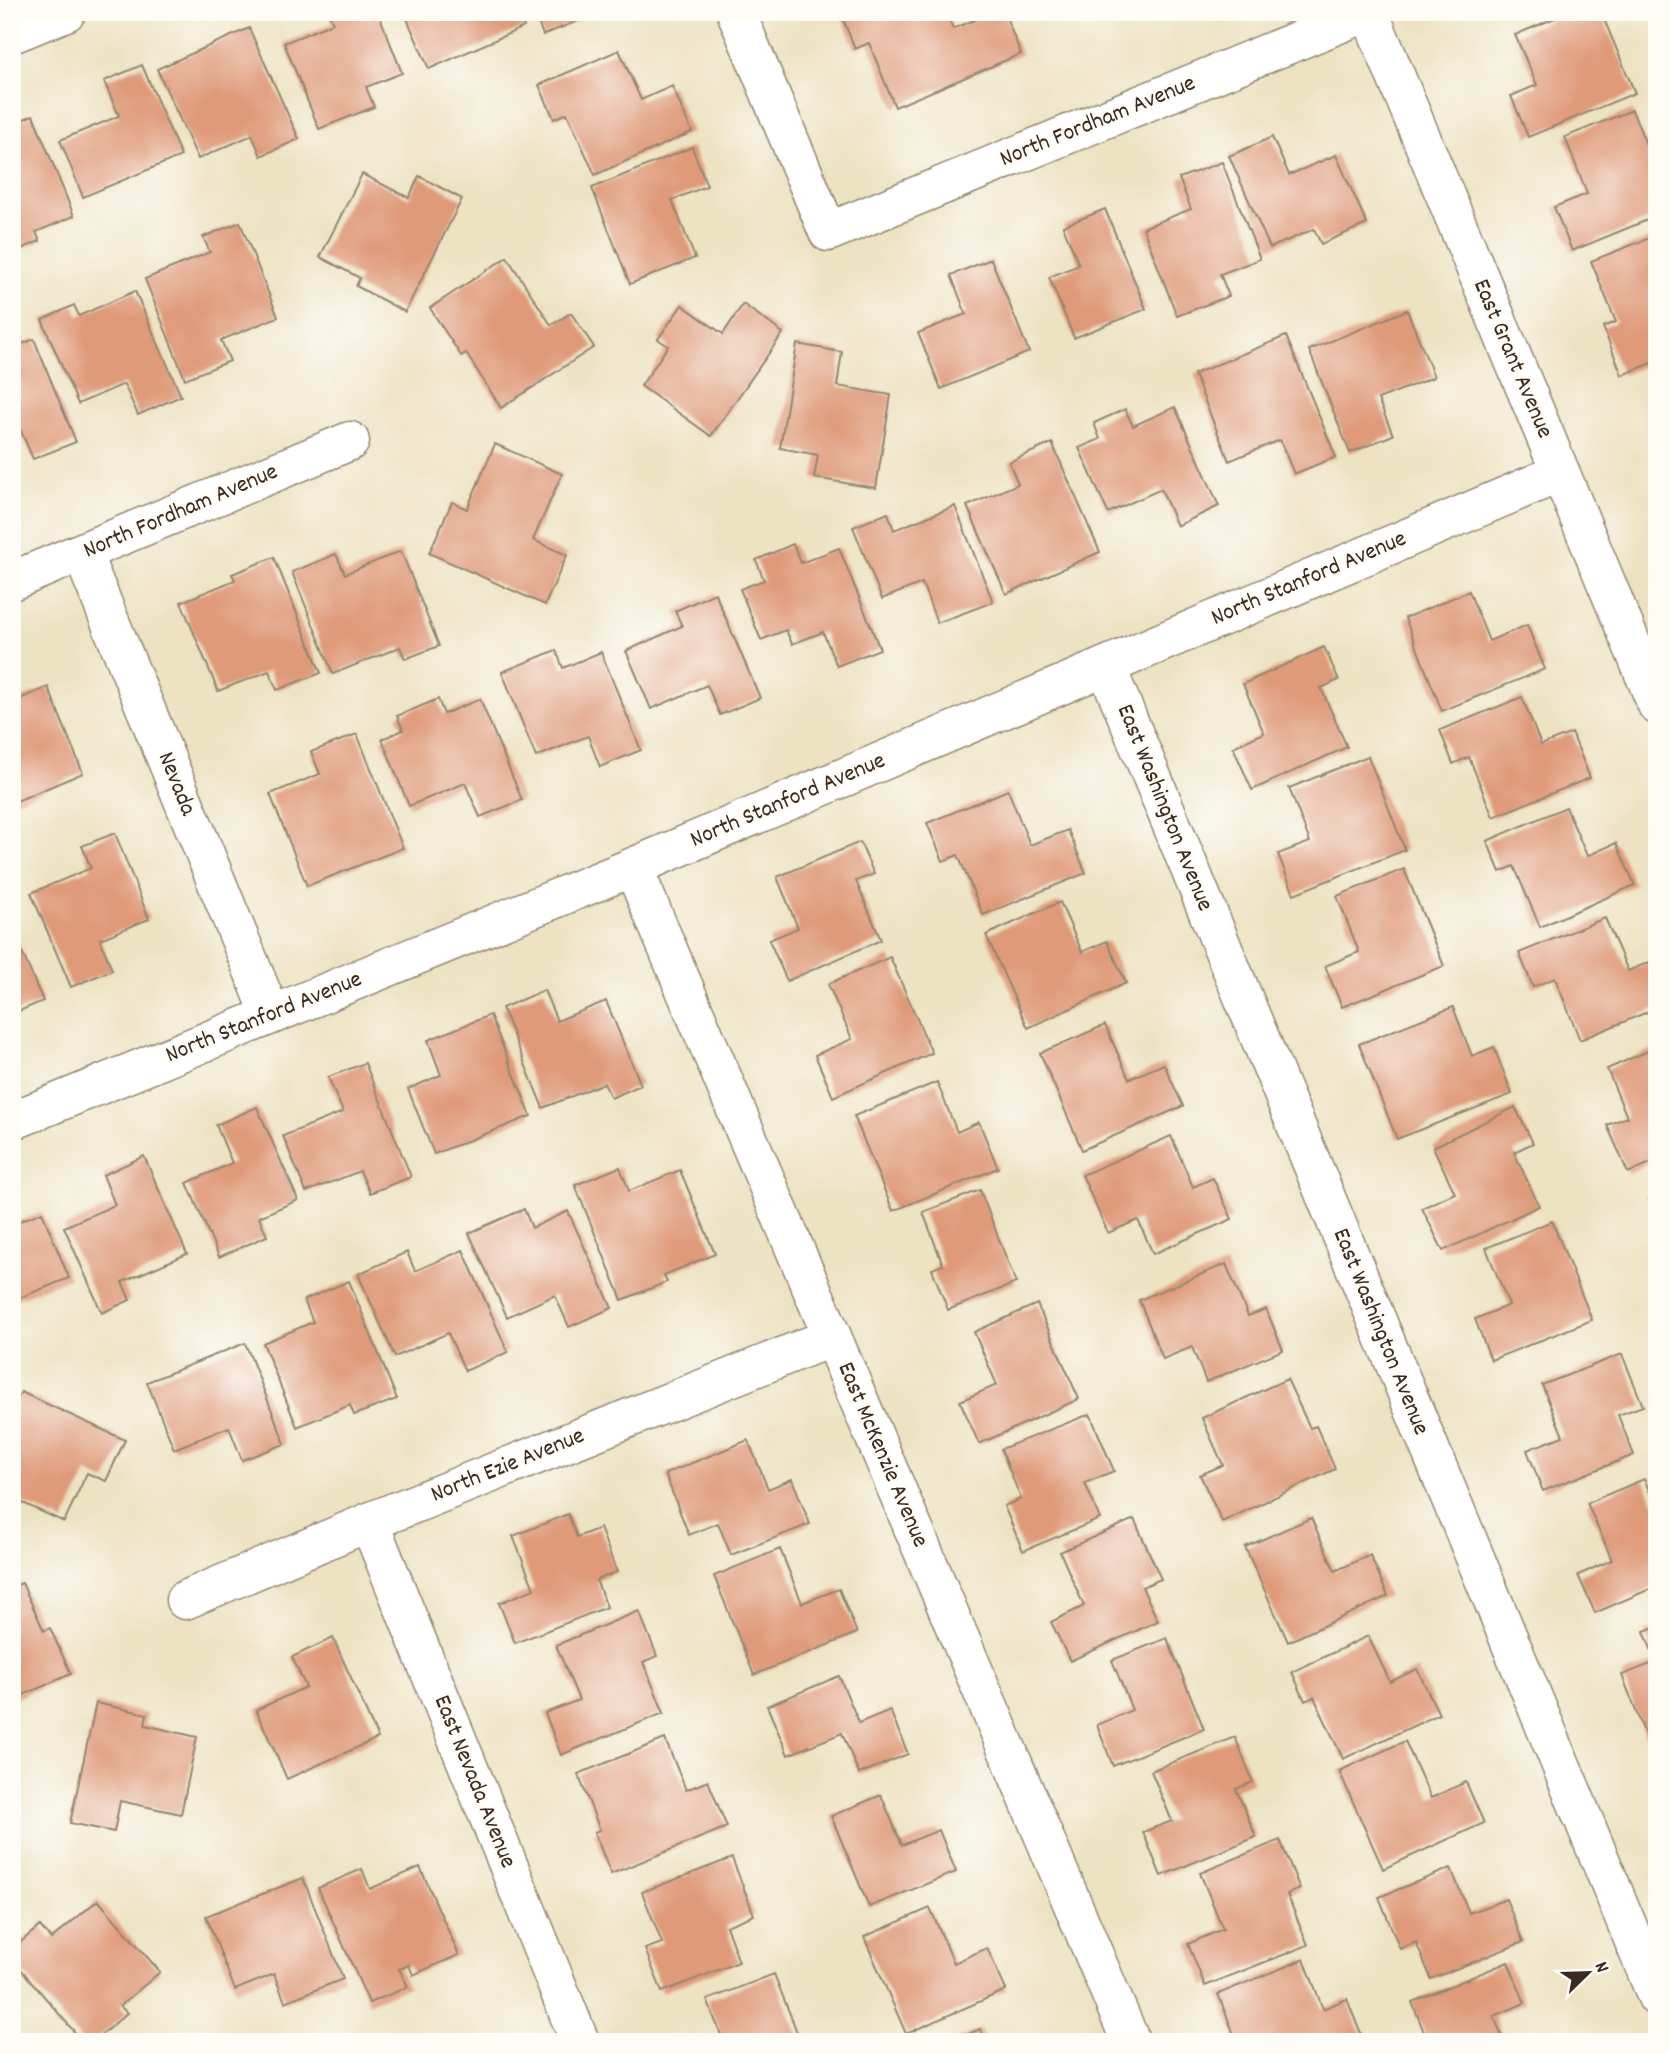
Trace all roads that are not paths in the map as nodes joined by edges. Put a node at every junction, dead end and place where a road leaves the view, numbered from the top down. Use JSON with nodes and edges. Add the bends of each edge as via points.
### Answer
{"nodes":[{"id":1,"x":65,"y":12,"type":"edge"},
{"id":2,"x":736,"y":12,"type":"edge"},
{"id":3,"x":1368,"y":12,"type":"edge"},
{"id":4,"x":12,"y":34,"type":"edge"},
{"id":5,"x":349,"y":441,"type":"dead end"},
{"id":6,"x":1560,"y":473,"type":"junction"},
{"id":7,"x":82,"y":553,"type":"junction"},
{"id":8,"x":12,"y":581,"type":"edge"},
{"id":9,"x":1105,"y":666,"type":"junction"},
{"id":10,"x":1657,"y":705,"type":"edge"},
{"id":11,"x":633,"y":867,"type":"junction"},
{"id":12,"x":271,"y":1015,"type":"junction"},
{"id":13,"x":12,"y":1121,"type":"edge"},
{"id":14,"x":832,"y":1337,"type":"junction"},
{"id":15,"x":369,"y":1522,"type":"junction"},
{"id":16,"x":185,"y":1600,"type":"dead end"},
{"id":17,"x":1656,"y":1998,"type":"edge"},
{"id":18,"x":580,"y":2042,"type":"edge"},
{"id":19,"x":1131,"y":2042,"type":"edge"}],
"edges":[{"from":1,"to":4,"type":"street"},
{"from":2,"to":3,"type":"street","name":"North Fordham Avenue","via":[[828,232]]},
{"from":3,"to":6,"type":"street","name":"East Grant Avenue"},
{"from":5,"to":7,"type":"street","name":"North Fordham Avenue"},
{"from":6,"to":9,"type":"street","name":"North Stanford Avenue"},
{"from":6,"to":10,"type":"street","name":"East Grant Avenue"},
{"from":7,"to":8,"type":"street","name":"North Fordham Avenue"},
{"from":7,"to":12,"type":"street","name":"Nevada"},
{"from":9,"to":11,"type":"street","name":"North Stanford Avenue"},
{"from":9,"to":17,"type":"street","name":"East Washington Avenue"},
{"from":11,"to":12,"type":"street","name":"North Stanford Avenue"},
{"from":11,"to":14,"type":"street","name":"East McKenzie Avenue"},
{"from":12,"to":13,"type":"street","name":"North Stanford Avenue"},
{"from":14,"to":15,"type":"street","name":"North Ezie Avenue"},
{"from":14,"to":19,"type":"street","name":"East McKenzie Avenue"},
{"from":15,"to":16,"type":"street","name":"North Ezie Avenue"},
{"from":15,"to":18,"type":"street","name":"East Nevada Avenue"}]}
